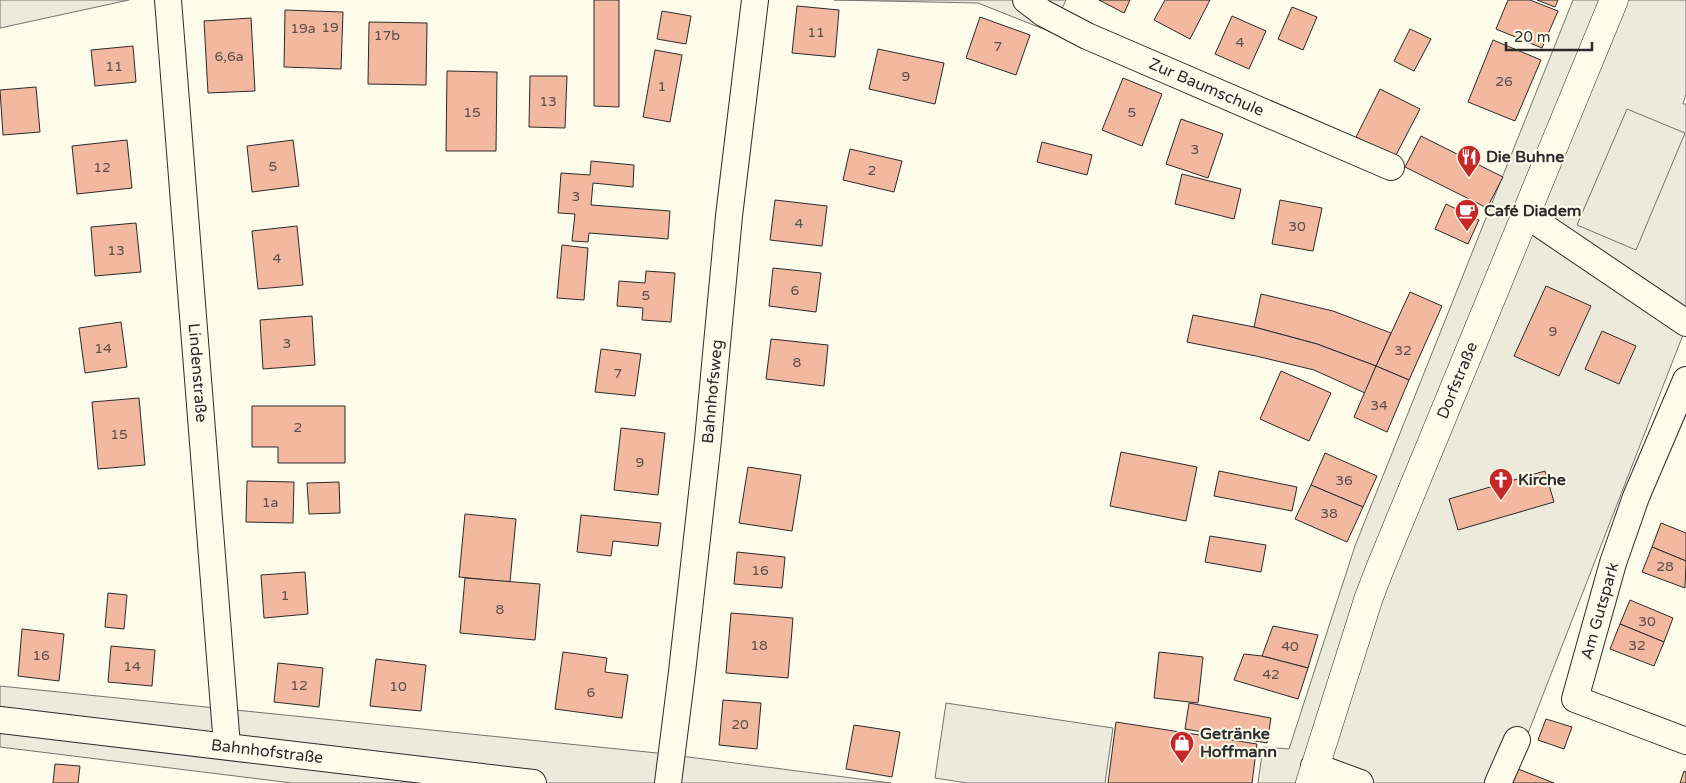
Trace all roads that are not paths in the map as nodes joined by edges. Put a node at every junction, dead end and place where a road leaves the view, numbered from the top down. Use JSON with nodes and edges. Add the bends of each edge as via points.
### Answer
{"nodes":[{"id":1,"x":168,"y":0,"type":"edge"},
{"id":2,"x":755,"y":0,"type":"edge"},
{"id":3,"x":1026,"y":0,"type":"edge"},
{"id":4,"x":1614,"y":0,"type":"edge"},
{"id":5,"x":1391,"y":167,"type":"dead end"},
{"id":6,"x":1525,"y":214,"type":"junction"},
{"id":7,"x":1686,"y":323,"type":"edge"},
{"id":8,"x":1686,"y":380,"type":"edge"},
{"id":9,"x":1679,"y":415,"type":"edge"},
{"id":10,"x":0,"y":720,"type":"edge"},
{"id":11,"x":1517,"y":740,"type":"dead end"},
{"id":12,"x":1686,"y":740,"type":"edge"},
{"id":13,"x":227,"y":746,"type":"junction"},
{"id":14,"x":1312,"y":775,"type":"edge"},
{"id":15,"x":533,"y":783,"type":"edge"},
{"id":16,"x":668,"y":783,"type":"edge"},
{"id":17,"x":1360,"y":783,"type":"edge"},
{"id":18,"x":1498,"y":783,"type":"edge"}],
"edges":[{"from":1,"to":13,"type":"street","name":"Lindenstraße"},
{"from":2,"to":16,"type":"street","name":"Bahnhofsweg","via":[[729,216],[684,662]]},
{"from":3,"to":5,"type":"street","name":"Zur Baumschule","via":[[1043,13],[1087,36]]},
{"from":4,"to":6,"type":"main road","name":"Dorfstraße"},
{"from":6,"to":7,"type":"street"},
{"from":6,"to":14,"type":"main road","name":"Dorfstraße","via":[[1375,581]]},
{"from":8,"to":9,"type":"street","name":"Am Gutspark"},
{"from":9,"to":12,"type":"street","name":"Am Gutspark","via":[[1636,497],[1613,563],[1575,698]]},
{"from":10,"to":13,"type":"street","name":"Bahnhofstraße"},
{"from":11,"to":18,"type":"street"},
{"from":13,"to":15,"type":"street","name":"Bahnhofstraße"},
{"from":14,"to":17,"type":"street","name":"Dorfstraße"}]}
